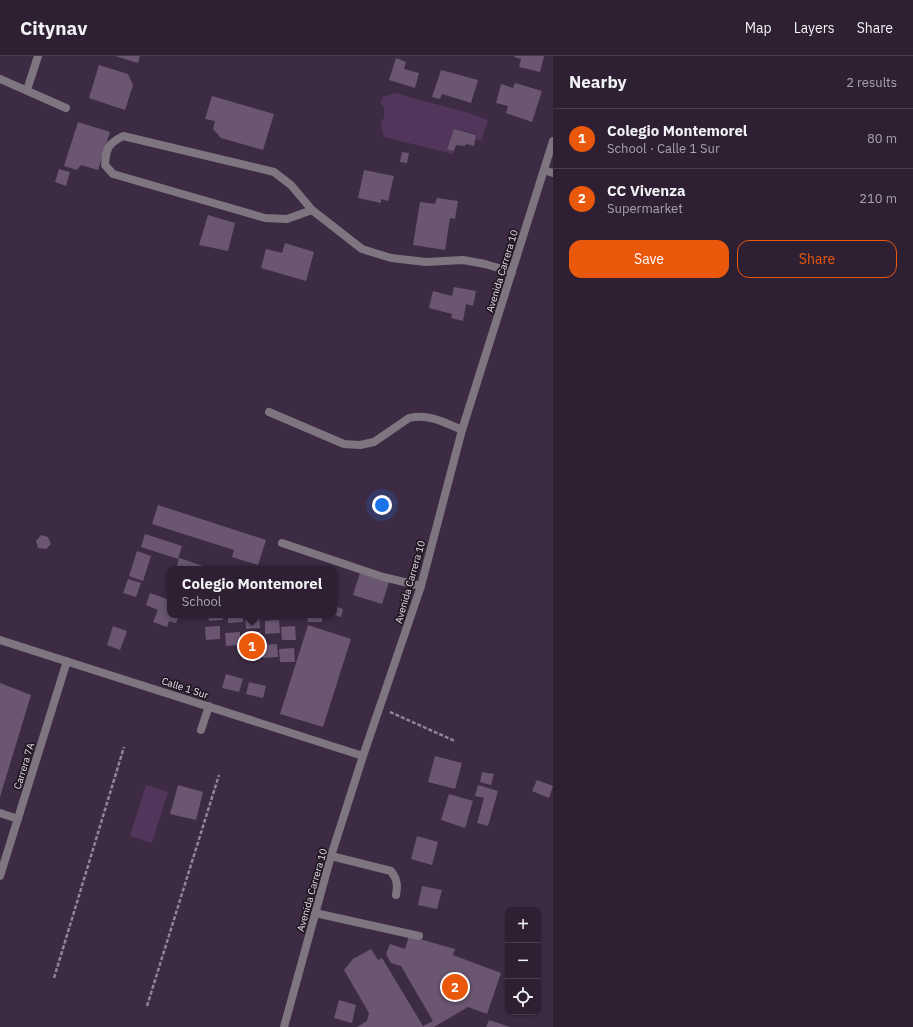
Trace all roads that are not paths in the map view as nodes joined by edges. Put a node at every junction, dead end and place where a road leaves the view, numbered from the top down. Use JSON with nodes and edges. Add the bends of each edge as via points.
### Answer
{"nodes":[{"id":1,"x":38,"y":56,"type":"edge"},
{"id":2,"x":0,"y":79,"type":"edge"},
{"id":3,"x":27,"y":90,"type":"junction"},
{"id":4,"x":66,"y":108,"type":"dead end"},
{"id":5,"x":553,"y":141,"type":"edge"},
{"id":6,"x":544,"y":170,"type":"junction"},
{"id":7,"x":553,"y":173,"type":"edge"},
{"id":8,"x":312,"y":210,"type":"junction"},
{"id":9,"x":512,"y":272,"type":"junction"},
{"id":10,"x":269,"y":412,"type":"dead end"},
{"id":11,"x":462,"y":430,"type":"junction"},
{"id":12,"x":282,"y":543,"type":"dead end"},
{"id":13,"x":421,"y":586,"type":"junction"},
{"id":14,"x":0,"y":640,"type":"edge"},
{"id":15,"x":67,"y":661,"type":"junction"},
{"id":16,"x":209,"y":706,"type":"junction"},
{"id":17,"x":201,"y":730,"type":"dead end"},
{"id":18,"x":363,"y":756,"type":"junction"},
{"id":19,"x":0,"y":813,"type":"edge"},
{"id":20,"x":18,"y":819,"type":"junction"},
{"id":21,"x":331,"y":856,"type":"junction"},
{"id":22,"x":0,"y":876,"type":"edge"},
{"id":23,"x":396,"y":895,"type":"dead end"},
{"id":24,"x":315,"y":913,"type":"junction"},
{"id":25,"x":419,"y":936,"type":"dead end"},
{"id":26,"x":284,"y":1027,"type":"edge"}],
"edges":[{"from":1,"to":3,"type":"street"},
{"from":2,"to":3,"type":"street"},
{"from":3,"to":4,"type":"street"},
{"from":5,"to":6,"type":"street","name":"Avenida Carrera 10"},
{"from":6,"to":7,"type":"street"},
{"from":6,"to":9,"type":"street","name":"Avenida Carrera 10"},
{"from":8,"to":8,"type":"street","via":[[291,185],[274,172],[123,136],[112,142],[106,152],[104,165],[113,174],[265,218],[287,219]]},
{"from":8,"to":9,"type":"street","via":[[362,249],[391,258],[426,262],[463,260]]},
{"from":9,"to":11,"type":"street","name":"Avenida Carrera 10"},
{"from":10,"to":11,"type":"street","via":[[344,444],[360,445],[374,442],[415,416],[435,418]]},
{"from":11,"to":13,"type":"street","name":"Avenida Carrera 10"},
{"from":12,"to":13,"type":"street","via":[[383,577]]},
{"from":13,"to":18,"type":"street","name":"Avenida Carrera 10"},
{"from":14,"to":15,"type":"street","name":"Calle 1 Sur"},
{"from":15,"to":16,"type":"street","name":"Calle 1 Sur"},
{"from":15,"to":20,"type":"street","name":"Carrera 7A"},
{"from":16,"to":17,"type":"street"},
{"from":16,"to":18,"type":"street","name":"Calle 1 Sur"},
{"from":18,"to":21,"type":"street","name":"Avenida Carrera 10"},
{"from":19,"to":20,"type":"street"},
{"from":20,"to":22,"type":"street","name":"Carrera 7A"},
{"from":21,"to":23,"type":"street","via":[[391,871],[396,877]]},
{"from":21,"to":24,"type":"street","name":"Avenida Carrera 10"},
{"from":24,"to":25,"type":"street"},
{"from":24,"to":26,"type":"street","name":"Avenida Carrera 10"}]}
